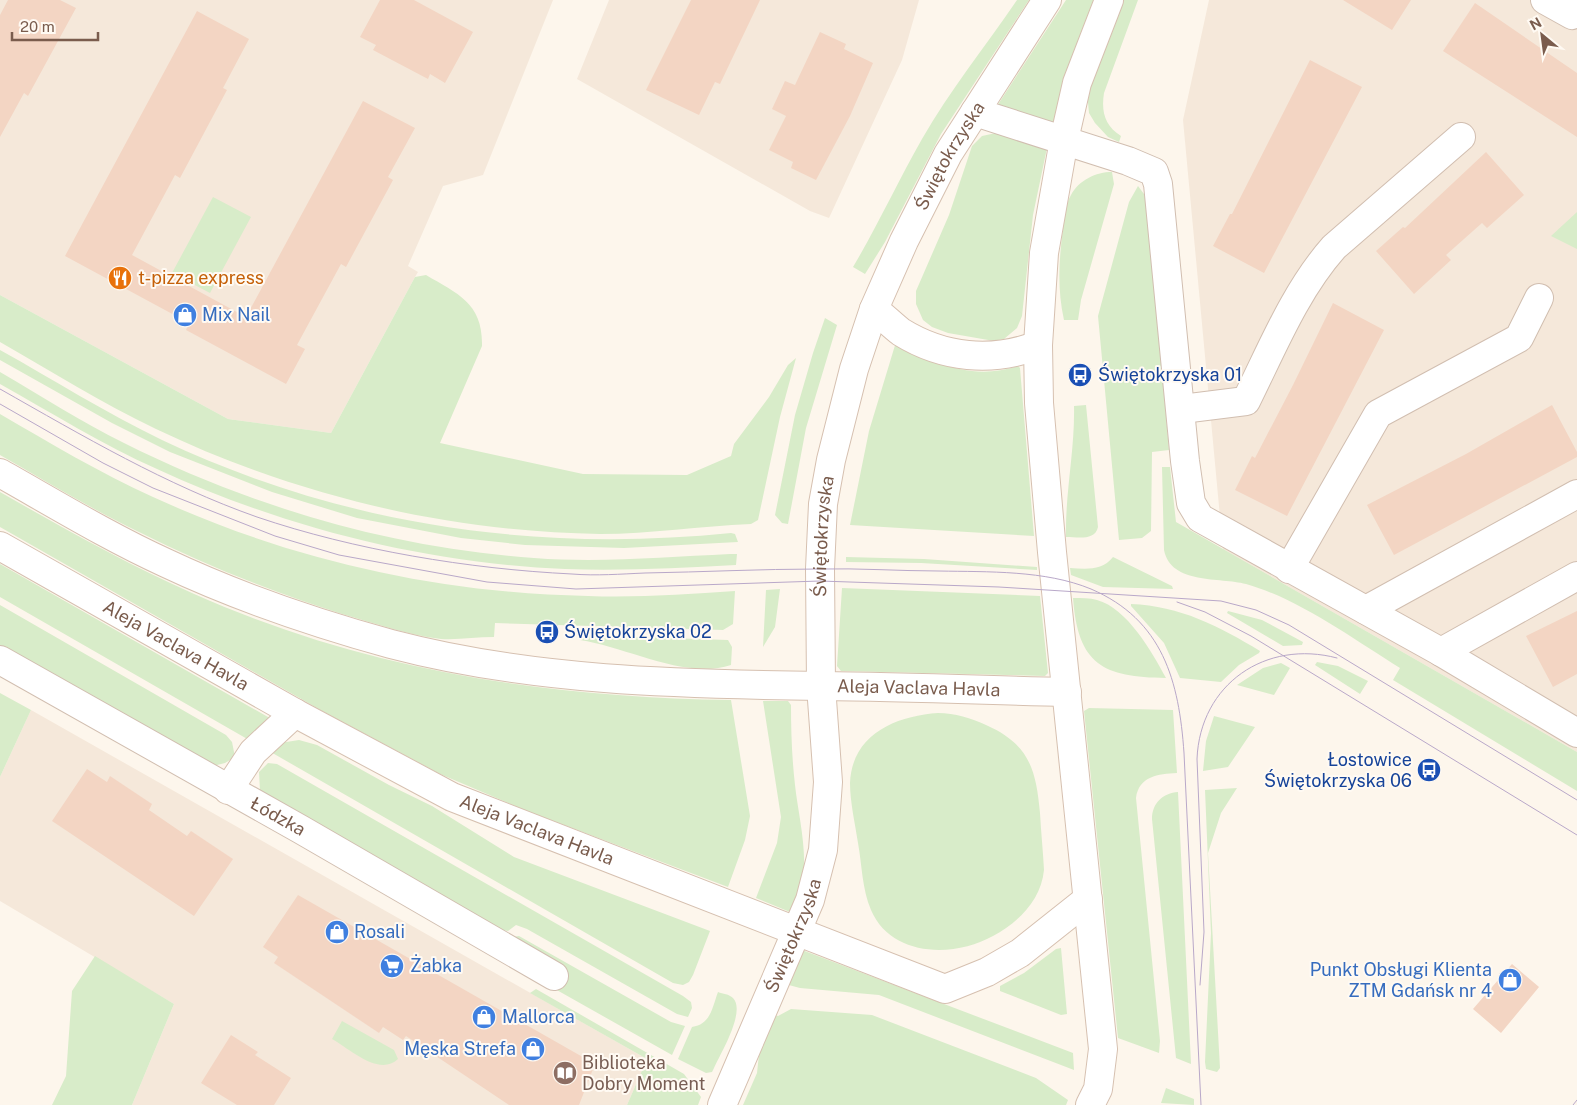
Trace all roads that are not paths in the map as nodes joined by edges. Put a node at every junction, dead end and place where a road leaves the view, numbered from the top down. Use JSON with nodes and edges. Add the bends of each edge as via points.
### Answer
{"nodes":[{"id":1,"x":1047,"y":0,"type":"edge"},
{"id":2,"x":1109,"y":0,"type":"edge"},
{"id":3,"x":1545,"y":0,"type":"edge"},
{"id":4,"x":1577,"y":12,"type":"edge"},
{"id":5,"x":975,"y":112,"type":"junction"},
{"id":6,"x":1461,"y":137,"type":"dead end"},
{"id":7,"x":1064,"y":140,"type":"junction"},
{"id":8,"x":1539,"y":298,"type":"dead end"},
{"id":9,"x":874,"y":309,"type":"junction"},
{"id":10,"x":1038,"y":345,"type":"junction"},
{"id":11,"x":1182,"y":408,"type":"junction"},
{"id":12,"x":0,"y":473,"type":"edge"},
{"id":13,"x":1577,"y":494,"type":"edge"},
{"id":14,"x":0,"y":546,"type":"edge"},
{"id":15,"x":1289,"y":568,"type":"junction"},
{"id":16,"x":1577,"y":576,"type":"edge"},
{"id":17,"x":1366,"y":610,"type":"junction"},
{"id":18,"x":1441,"y":652,"type":"junction"},
{"id":19,"x":0,"y":660,"type":"edge"},
{"id":20,"x":821,"y":686,"type":"junction"},
{"id":21,"x":1067,"y":692,"type":"junction"},
{"id":22,"x":295,"y":713,"type":"junction"},
{"id":23,"x":1571,"y":722,"type":"edge"},
{"id":24,"x":228,"y":790,"type":"junction"},
{"id":25,"x":1088,"y":899,"type":"junction"},
{"id":26,"x":798,"y":931,"type":"junction"},
{"id":27,"x":554,"y":976,"type":"dead end"},
{"id":28,"x":722,"y":1105,"type":"edge"},
{"id":29,"x":1090,"y":1105,"type":"edge"}],
"edges":[{"from":1,"to":5,"type":"main road","name":"Świętokrzyska"},
{"from":2,"to":7,"type":"main road","via":[[1077,83]]},
{"from":3,"to":4,"type":"main road","via":[[1572,15]]},
{"from":5,"to":7,"type":"main road"},
{"from":5,"to":9,"type":"main road","name":"Świętokrzyska","via":[[948,154],[912,224]]},
{"from":6,"to":11,"type":"main road","via":[[1334,247],[1320,263],[1246,401]]},
{"from":7,"to":10,"type":"main road","via":[[1044,253]]},
{"from":7,"to":11,"type":"main road","via":[[1154,172],[1158,184]]},
{"from":8,"to":15,"type":"main road","via":[[1519,338],[1378,414]]},
{"from":9,"to":10,"type":"main road","via":[[901,331],[936,349],[967,356],[1018,353]]},
{"from":9,"to":20,"type":"main road","name":"Świętokrzyska","via":[[854,369],[823,504]]},
{"from":10,"to":21,"type":"main road","via":[[1039,403]]},
{"from":11,"to":15,"type":"main road","via":[[1185,461],[1194,510],[1200,518]]},
{"from":12,"to":20,"type":"main road","name":"Aleja Vaclava Havla","via":[[175,567],[237,594],[394,644],[547,674],[634,681]]},
{"from":13,"to":17,"type":"main road"},
{"from":14,"to":22,"type":"main road","name":"Aleja Vaclava Havla"},
{"from":15,"to":17,"type":"main road"},
{"from":16,"to":18,"type":"main road"},
{"from":17,"to":18,"type":"main road"},
{"from":18,"to":23,"type":"main road"},
{"from":19,"to":24,"type":"main road","name":"Łódzka"},
{"from":20,"to":21,"type":"main road","name":"Aleja Vaclava Havla"},
{"from":20,"to":26,"type":"main road","name":"Świętokrzyska","via":[[828,782],[823,850]]},
{"from":21,"to":25,"type":"main road"},
{"from":22,"to":24,"type":"main road","via":[[253,752]]},
{"from":22,"to":26,"type":"main road","name":"Aleja Vaclava Havla","via":[[452,797]]},
{"from":24,"to":27,"type":"main road","name":"Łódzka"},
{"from":25,"to":26,"type":"main road","name":"Aleja Vaclava Havla","via":[[1020,953],[987,972],[945,989]]},
{"from":25,"to":29,"type":"main road","via":[[1103,1049],[1098,1089]]},
{"from":26,"to":28,"type":"main road","name":"Świętokrzyska"}]}
